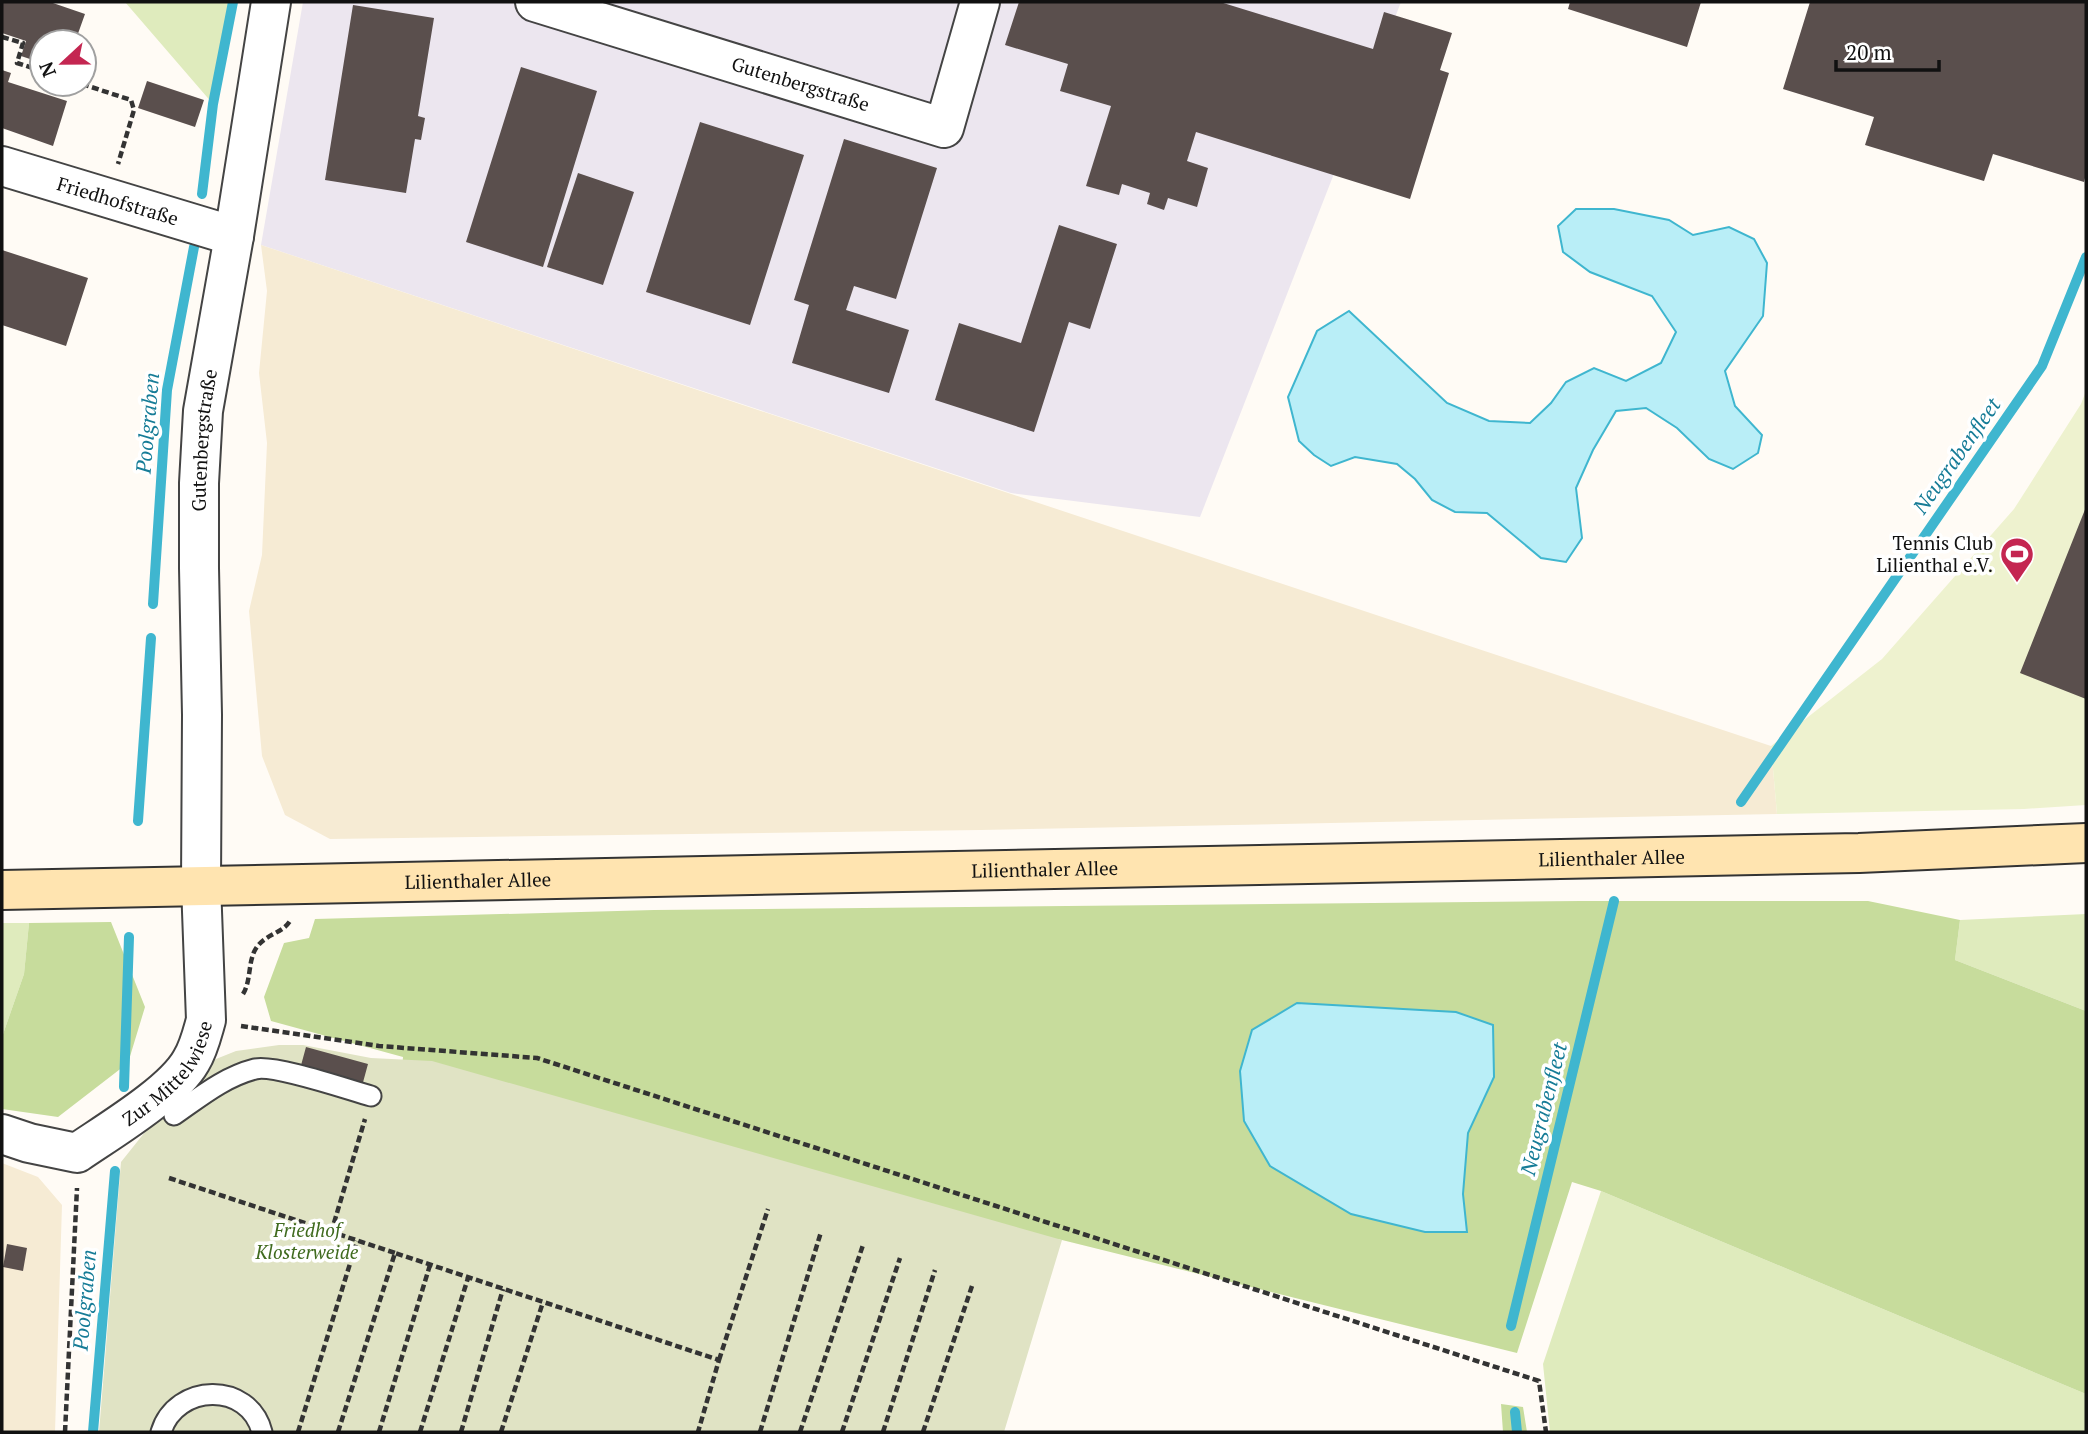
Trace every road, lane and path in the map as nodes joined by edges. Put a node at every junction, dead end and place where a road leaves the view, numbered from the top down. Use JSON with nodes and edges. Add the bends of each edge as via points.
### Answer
{"nodes":[{"id":1,"x":271,"y":2,"type":"edge"},
{"id":2,"x":534,"y":2,"type":"edge"},
{"id":3,"x":980,"y":2,"type":"edge"},
{"id":4,"x":2,"y":37,"type":"edge"},
{"id":5,"x":28,"y":66,"type":"edge"},
{"id":6,"x":98,"y":89,"type":"edge"},
{"id":7,"x":2,"y":166,"type":"edge"},
{"id":8,"x":108,"y":198,"type":"junction"},
{"id":9,"x":234,"y":236,"type":"junction"},
{"id":10,"x":2086,"y":843,"type":"edge"},
{"id":11,"x":201,"y":884,"type":"junction"},
{"id":12,"x":293,"y":884,"type":"junction"},
{"id":13,"x":2,"y":890,"type":"edge"},
{"id":14,"x":206,"y":1020,"type":"junction"},
{"id":15,"x":371,"y":1096,"type":"joint"},
{"id":16,"x":174,"y":1115,"type":"dead end"},
{"id":17,"x":2,"y":1134,"type":"edge"},
{"id":18,"x":77,"y":1153,"type":"junction"},
{"id":19,"x":169,"y":1178,"type":"dead end"},
{"id":20,"x":768,"y":1209,"type":"dead end"},
{"id":21,"x":821,"y":1232,"type":"dead end"},
{"id":22,"x":331,"y":1233,"type":"junction"},
{"id":23,"x":357,"y":1241,"type":"junction"},
{"id":24,"x":863,"y":1245,"type":"dead end"},
{"id":25,"x":394,"y":1253,"type":"junction"},
{"id":26,"x":900,"y":1258,"type":"dead end"},
{"id":27,"x":430,"y":1265,"type":"junction"},
{"id":28,"x":935,"y":1270,"type":"dead end"},
{"id":29,"x":468,"y":1278,"type":"junction"},
{"id":30,"x":972,"y":1286,"type":"dead end"},
{"id":31,"x":503,"y":1289,"type":"junction"},
{"id":32,"x":543,"y":1302,"type":"junction"},
{"id":33,"x":719,"y":1360,"type":"junction"},
{"id":34,"x":65,"y":1432,"type":"edge"},
{"id":35,"x":161,"y":1432,"type":"edge"},
{"id":36,"x":262,"y":1432,"type":"edge"},
{"id":37,"x":298,"y":1432,"type":"edge"},
{"id":38,"x":338,"y":1432,"type":"edge"},
{"id":39,"x":379,"y":1432,"type":"edge"},
{"id":40,"x":420,"y":1432,"type":"edge"},
{"id":41,"x":461,"y":1432,"type":"edge"},
{"id":42,"x":501,"y":1432,"type":"edge"},
{"id":43,"x":698,"y":1432,"type":"edge"},
{"id":44,"x":760,"y":1432,"type":"edge"},
{"id":45,"x":800,"y":1432,"type":"edge"},
{"id":46,"x":842,"y":1432,"type":"edge"},
{"id":47,"x":883,"y":1432,"type":"edge"},
{"id":48,"x":923,"y":1432,"type":"edge"},
{"id":49,"x":1546,"y":1432,"type":"edge"}],
"edges":[{"from":1,"to":9,"type":"street","name":"Gutenbergstraße"},
{"from":2,"to":3,"type":"street","name":"Gutenbergstraße","via":[[944,128]]},
{"from":4,"to":5,"type":"path","via":[[23,43],[17,62]]},
{"from":6,"to":8,"type":"path","via":[[131,100],[134,110]]},
{"from":7,"to":8,"type":"street","name":"Friedhofstraße"},
{"from":8,"to":9,"type":"street","name":"Friedhofstraße"},
{"from":9,"to":11,"type":"street","name":"Gutenbergstraße","via":[[203,411],[199,483]]},
{"from":10,"to":12,"type":"main road","name":"Lilienthaler Allee","via":[[1859,853]]},
{"from":11,"to":12,"type":"main road","name":"Lilienthaler Allee"},
{"from":11,"to":13,"type":"main road","name":"Lilienthaler Allee"},
{"from":11,"to":14,"type":"street","name":"Zur Mittelwiese"},
{"from":12,"to":14,"type":"path","via":[[289,925],[256,949],[246,991],[239,1000]]},
{"from":14,"to":18,"type":"street","name":"Zur Mittelwiese","via":[[190,1063],[177,1078]]},
{"from":14,"to":49,"type":"path","via":[[379,1046],[537,1058],[1539,1381]]},
{"from":15,"to":16,"type":"lane","via":[[298,1074],[257,1068],[219,1083]]},
{"from":15,"to":22,"type":"path"},
{"from":17,"to":18,"type":"street"},
{"from":18,"to":34,"type":"path","via":[[78,1218]]},
{"from":19,"to":22,"type":"path"},
{"from":20,"to":33,"type":"path"},
{"from":21,"to":44,"type":"path"},
{"from":22,"to":23,"type":"path"},
{"from":23,"to":25,"type":"path"},
{"from":23,"to":37,"type":"path"},
{"from":24,"to":45,"type":"path"},
{"from":25,"to":27,"type":"path"},
{"from":25,"to":38,"type":"path"},
{"from":26,"to":46,"type":"path"},
{"from":27,"to":29,"type":"path"},
{"from":27,"to":39,"type":"path"},
{"from":28,"to":47,"type":"path"},
{"from":29,"to":31,"type":"path"},
{"from":29,"to":40,"type":"path"},
{"from":30,"to":48,"type":"path"},
{"from":31,"to":32,"type":"path"},
{"from":31,"to":41,"type":"path"},
{"from":32,"to":33,"type":"path"},
{"from":32,"to":42,"type":"path"},
{"from":33,"to":43,"type":"path"},
{"from":35,"to":36,"type":"lane","via":[[174,1409],[189,1398],[206,1394],[240,1401],[253,1413]]}]}
